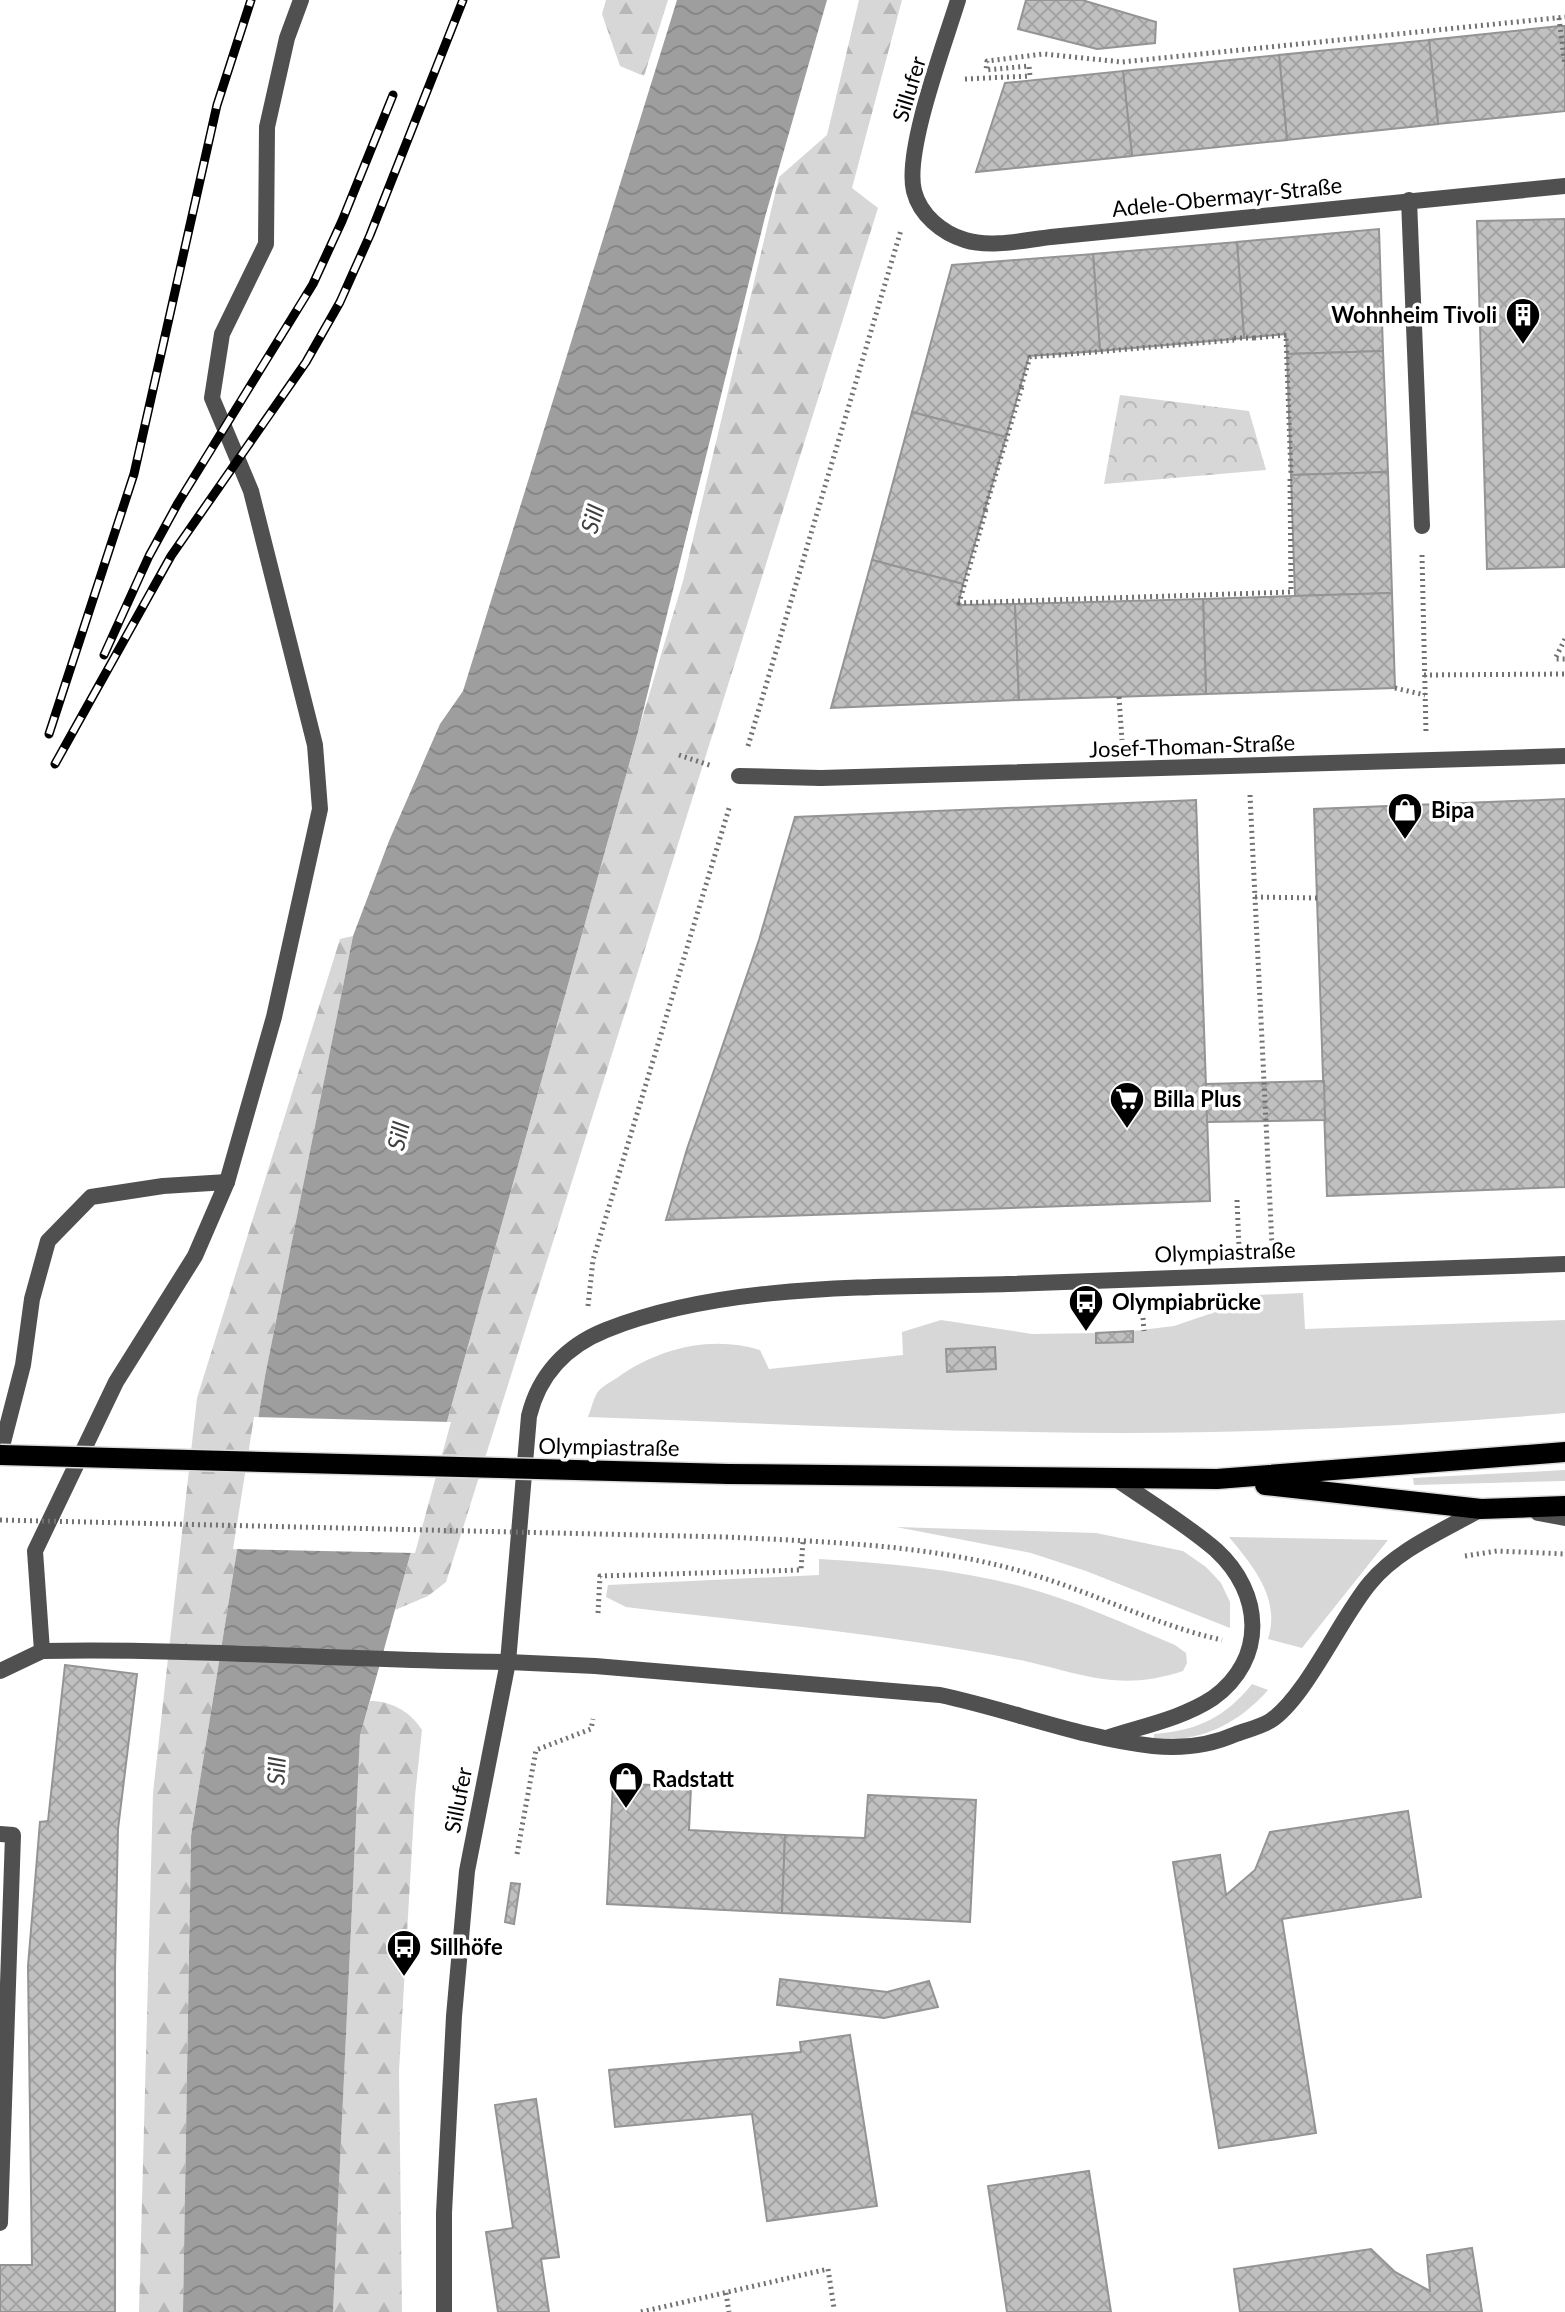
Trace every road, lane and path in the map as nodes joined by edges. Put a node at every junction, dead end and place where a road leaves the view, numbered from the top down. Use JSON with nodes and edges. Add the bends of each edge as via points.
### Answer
{"nodes":[{"id":1,"x":301,"y":0,"type":"edge"},
{"id":2,"x":958,"y":0,"type":"edge"},
{"id":3,"x":1562,"y":18,"type":"edge"},
{"id":4,"x":1565,"y":66,"type":"edge"},
{"id":5,"x":936,"y":76,"type":"junction"},
{"id":6,"x":1565,"y":186,"type":"edge"},
{"id":7,"x":914,"y":193,"type":"joint"},
{"id":8,"x":1409,"y":200,"type":"junction"},
{"id":9,"x":1422,"y":526,"type":"joint"},
{"id":10,"x":1110,"y":600,"type":"joint"},
{"id":11,"x":1565,"y":639,"type":"edge"},
{"id":12,"x":1565,"y":659,"type":"edge"},
{"id":13,"x":1565,"y":674,"type":"edge"},
{"id":14,"x":1424,"y":675,"type":"junction"},
{"id":15,"x":1395,"y":688,"type":"dead end"},
{"id":16,"x":1425,"y":695,"type":"junction"},
{"id":17,"x":1119,"y":697,"type":"dead end"},
{"id":18,"x":1565,"y":756,"type":"edge"},
{"id":19,"x":1428,"y":762,"type":"junction"},
{"id":20,"x":1249,"y":766,"type":"junction"},
{"id":21,"x":1124,"y":769,"type":"junction"},
{"id":22,"x":739,"y":776,"type":"dead end"},
{"id":23,"x":1255,"y":897,"type":"junction"},
{"id":24,"x":1317,"y":898,"type":"dead end"},
{"id":25,"x":227,"y":1182,"type":"junction"},
{"id":26,"x":1237,"y":1200,"type":"dead end"},
{"id":27,"x":1240,"y":1253,"type":"dead end"},
{"id":28,"x":1565,"y":1264,"type":"edge"},
{"id":29,"x":1273,"y":1274,"type":"junction"},
{"id":30,"x":1143,"y":1318,"type":"dead end"},
{"id":31,"x":603,"y":1331,"type":"joint"},
{"id":32,"x":1144,"y":1331,"type":"dead end"},
{"id":33,"x":1565,"y":1452,"type":"edge"},
{"id":34,"x":0,"y":1454,"type":"edge"},
{"id":35,"x":1116,"y":1479,"type":"junction"},
{"id":36,"x":1217,"y":1479,"type":"junction"},
{"id":37,"x":1565,"y":1506,"type":"edge"},
{"id":38,"x":1505,"y":1508,"type":"junction"},
{"id":39,"x":1481,"y":1509,"type":"junction"},
{"id":40,"x":1565,"y":1518,"type":"edge"},
{"id":41,"x":0,"y":1520,"type":"edge"},
{"id":42,"x":803,"y":1541,"type":"junction"},
{"id":43,"x":1565,"y":1554,"type":"edge"},
{"id":44,"x":1455,"y":1558,"type":"dead end"},
{"id":45,"x":598,"y":1613,"type":"dead end"},
{"id":46,"x":1226,"y":1641,"type":"dead end"},
{"id":47,"x":42,"y":1651,"type":"junction"},
{"id":48,"x":508,"y":1662,"type":"junction"},
{"id":49,"x":0,"y":1671,"type":"edge"},
{"id":50,"x":593,"y":1719,"type":"dead end"},
{"id":51,"x":1104,"y":1738,"type":"junction"},
{"id":52,"x":0,"y":1834,"type":"edge"},
{"id":53,"x":517,"y":1854,"type":"dead end"},
{"id":54,"x":0,"y":2223,"type":"edge"},
{"id":55,"x":726,"y":2293,"type":"junction"},
{"id":56,"x":834,"y":2308,"type":"dead end"},
{"id":57,"x":444,"y":2312,"type":"edge"},
{"id":58,"x":641,"y":2312,"type":"edge"},
{"id":59,"x":729,"y":2312,"type":"edge"}],
"edges":[{"from":1,"to":25,"type":"street","via":[[267,127],[266,244],[222,334],[212,398],[251,491],[315,745],[320,809],[274,1017]]},
{"from":2,"to":5,"type":"street","name":"Sillufer"},
{"from":3,"to":4,"type":"path"},
{"from":3,"to":5,"type":"path","via":[[1122,62],[1044,54],[987,61],[986,70],[1029,66],[1030,76]]},
{"from":5,"to":7,"type":"street","name":"Sillufer","via":[[916,141]]},
{"from":6,"to":8,"type":"street","name":"Adele-Obermayr-Straße"},
{"from":7,"to":8,"type":"street","name":"Adele-Obermayr-Straße","via":[[943,231],[968,241],[998,242]]},
{"from":8,"to":9,"type":"street"},
{"from":9,"to":14,"type":"path"},
{"from":10,"to":10,"type":"path","via":[[959,603],[1030,357],[1286,335],[1293,594]]},
{"from":11,"to":12,"type":"path","via":[[1555,659]]},
{"from":13,"to":14,"type":"path"},
{"from":14,"to":16,"type":"path"},
{"from":15,"to":16,"type":"path"},
{"from":16,"to":19,"type":"path"},
{"from":17,"to":21,"type":"path"},
{"from":18,"to":19,"type":"street","name":"Josef-Thoman-Straße"},
{"from":19,"to":20,"type":"street","name":"Josef-Thoman-Straße"},
{"from":20,"to":21,"type":"street","name":"Josef-Thoman-Straße"},
{"from":20,"to":23,"type":"path"},
{"from":21,"to":22,"type":"street","name":"Josef-Thoman-Straße"},
{"from":23,"to":24,"type":"path"},
{"from":23,"to":29,"type":"path"},
{"from":25,"to":34,"type":"street","via":[[91,1197],[48,1241]]},
{"from":25,"to":47,"type":"street","via":[[195,1256],[116,1382],[35,1551]]},
{"from":26,"to":27,"type":"path"},
{"from":28,"to":29,"type":"street","name":"Olympiastraße"},
{"from":29,"to":31,"type":"street","name":"Olympiastraße","via":[[776,1294],[669,1310]]},
{"from":30,"to":32,"type":"path"},
{"from":31,"to":48,"type":"street","name":"Sillufer","via":[[552,1366],[534,1396]]},
{"from":33,"to":36,"type":"main road","name":"Olympiastraße"},
{"from":34,"to":35,"type":"main road","name":"Olympiastraße","bridge":true},
{"from":35,"to":36,"type":"main road","name":"Olympiastraße"},
{"from":35,"to":51,"type":"street","via":[[1216,1550],[1249,1596],[1254,1623],[1241,1668],[1210,1700]]},
{"from":36,"to":39,"type":"main road","name":"Olympiastraße"},
{"from":37,"to":38,"type":"main road","name":"Olympiastraße"},
{"from":38,"to":39,"type":"main road","name":"Olympiastraße"},
{"from":38,"to":40,"type":"street"},
{"from":39,"to":51,"type":"street","via":[[1395,1558],[1369,1583],[1294,1697],[1271,1720],[1191,1748]]},
{"from":41,"to":42,"type":"path","bridge":true},
{"from":42,"to":45,"type":"path","via":[[801,1570],[600,1576]]},
{"from":42,"to":46,"type":"path","via":[[909,1549],[999,1566]]},
{"from":43,"to":44,"type":"path","via":[[1497,1551]]},
{"from":47,"to":48,"type":"street","via":[[143,1649]]},
{"from":47,"to":49,"type":"street"},
{"from":48,"to":51,"type":"street","via":[[940,1695]]},
{"from":48,"to":57,"type":"street","name":"Sillufer","via":[[467,1871],[454,2016]]},
{"from":50,"to":53,"type":"path","via":[[591,1729],[536,1750]]},
{"from":52,"to":54,"type":"street","via":[[13,1835]]},
{"from":55,"to":56,"type":"path","via":[[828,2269]]},
{"from":55,"to":58,"type":"path"},
{"from":55,"to":59,"type":"path"}]}
